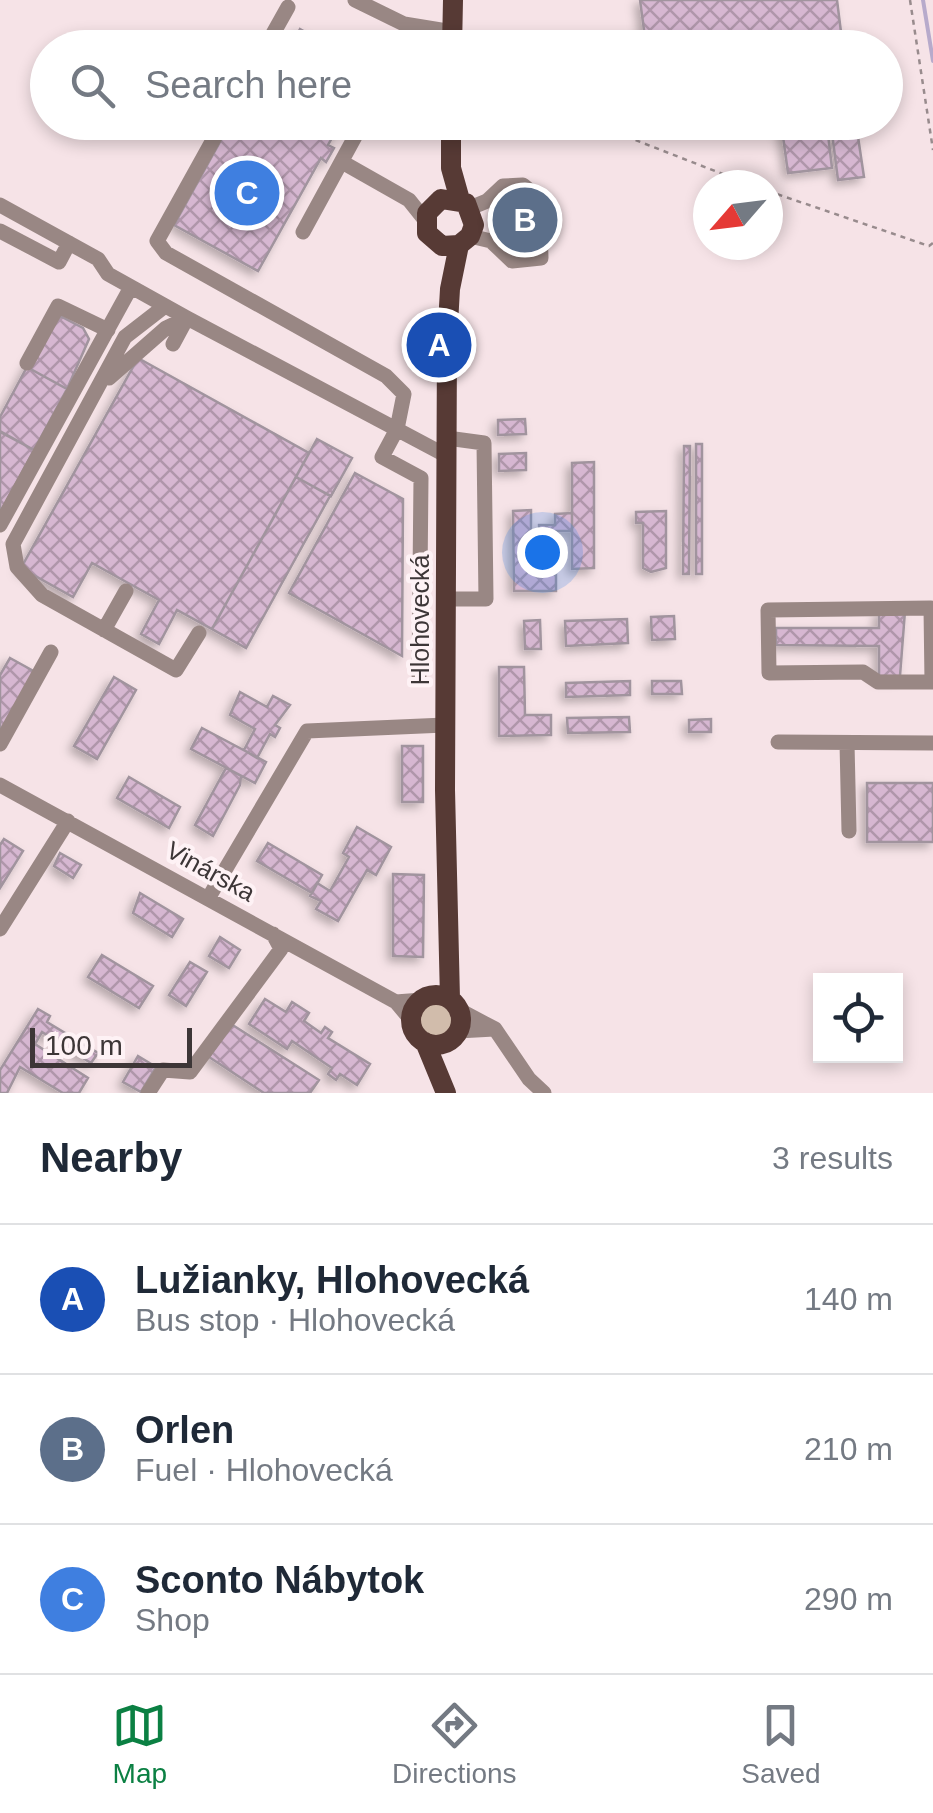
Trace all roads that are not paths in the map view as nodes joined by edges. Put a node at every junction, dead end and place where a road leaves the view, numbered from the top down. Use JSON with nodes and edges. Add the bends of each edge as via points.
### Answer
{"nodes":[{"id":1,"x":355,"y":0,"type":"edge"},
{"id":2,"x":454,"y":0,"type":"edge"},
{"id":3,"x":288,"y":7,"type":"dead end"},
{"id":4,"x":275,"y":30,"type":"edge"},
{"id":5,"x":422,"y":30,"type":"edge"},
{"id":6,"x":452,"y":30,"type":"edge"},
{"id":7,"x":213,"y":140,"type":"edge"},
{"id":8,"x":354,"y":140,"type":"edge"},
{"id":9,"x":451,"y":140,"type":"edge"},
{"id":10,"x":342,"y":162,"type":"junction"},
{"id":11,"x":0,"y":206,"type":"edge"},
{"id":12,"x":446,"y":206,"type":"junction"},
{"id":13,"x":0,"y":231,"type":"edge"},
{"id":14,"x":304,"y":232,"type":"dead end"},
{"id":15,"x":464,"y":240,"type":"junction"},
{"id":16,"x":436,"y":242,"type":"junction"},
{"id":17,"x":69,"y":244,"type":"junction"},
{"id":18,"x":131,"y":287,"type":"junction"},
{"id":19,"x":450,"y":289,"type":"junction"},
{"id":20,"x":165,"y":306,"type":"junction"},
{"id":21,"x":187,"y":318,"type":"junction"},
{"id":22,"x":108,"y":330,"type":"junction"},
{"id":23,"x":172,"y":344,"type":"dead end"},
{"id":24,"x":27,"y":363,"type":"dead end"},
{"id":25,"x":102,"y":383,"type":"junction"},
{"id":26,"x":396,"y":429,"type":"junction"},
{"id":27,"x":447,"y":447,"type":"junction"},
{"id":28,"x":0,"y":525,"type":"edge"},
{"id":29,"x":126,"y":590,"type":"dead end"},
{"id":30,"x":446,"y":599,"type":"junction"},
{"id":31,"x":104,"y":630,"type":"junction"},
{"id":32,"x":200,"y":632,"type":"dead end"},
{"id":33,"x":50,"y":652,"type":"dead end"},
{"id":34,"x":864,"y":672,"type":"joint"},
{"id":35,"x":419,"y":676,"type":"dead end"},
{"id":36,"x":445,"y":726,"type":"junction"},
{"id":37,"x":778,"y":742,"type":"dead end"},
{"id":38,"x":848,"y":742,"type":"junction"},
{"id":39,"x":933,"y":743,"type":"edge"},
{"id":40,"x":0,"y":744,"type":"edge"},
{"id":41,"x":0,"y":785,"type":"edge"},
{"id":42,"x":68,"y":821,"type":"junction"},
{"id":43,"x":849,"y":831,"type":"dead end"},
{"id":44,"x":209,"y":897,"type":"junction"},
{"id":45,"x":0,"y":929,"type":"edge"},
{"id":46,"x":273,"y":934,"type":"junction"},
{"id":47,"x":440,"y":1001,"type":"junction"},
{"id":48,"x":396,"y":1002,"type":"junction"},
{"id":49,"x":412,"y":1021,"type":"junction"},
{"id":50,"x":495,"y":1028,"type":"junction"},
{"id":51,"x":454,"y":1036,"type":"junction"},
{"id":52,"x":425,"y":1042,"type":"junction"},
{"id":53,"x":148,"y":1093,"type":"edge"},
{"id":54,"x":446,"y":1093,"type":"edge"},
{"id":55,"x":544,"y":1093,"type":"edge"}],
"edges":[{"from":1,"to":5,"type":"street"},
{"from":2,"to":6,"type":"main road"},
{"from":3,"to":4,"type":"street"},
{"from":7,"to":26,"type":"street","via":[[157,242],[396,384],[404,394]]},
{"from":8,"to":10,"type":"street"},
{"from":9,"to":12,"type":"main road","name":"Hlohovecká"},
{"from":10,"to":12,"type":"street","via":[[410,200]]},
{"from":10,"to":14,"type":"street"},
{"from":11,"to":17,"type":"street"},
{"from":12,"to":15,"type":"main road","name":"Hlohovecká","via":[[474,225]]},
{"from":12,"to":15,"type":"street","via":[[487,201],[502,186],[523,185],[539,198],[542,258],[512,261],[491,241]]},
{"from":12,"to":16,"type":"main road","name":"Hlohovecká"},
{"from":13,"to":17,"type":"street","via":[[59,262]]},
{"from":15,"to":16,"type":"main road"},
{"from":15,"to":19,"type":"main road","name":"Hlohovecká"},
{"from":16,"to":19,"type":"main road","name":"Hlohovecká"},
{"from":17,"to":18,"type":"street"},
{"from":18,"to":20,"type":"street"},
{"from":18,"to":22,"type":"street"},
{"from":19,"to":27,"type":"main road","name":"Hlohovecká"},
{"from":20,"to":21,"type":"street"},
{"from":20,"to":25,"type":"street","via":[[125,337]]},
{"from":21,"to":23,"type":"street"},
{"from":21,"to":25,"type":"street"},
{"from":21,"to":26,"type":"street"},
{"from":22,"to":24,"type":"street","via":[[58,306]]},
{"from":22,"to":28,"type":"street"},
{"from":25,"to":31,"type":"street","via":[[12,544],[27,583]]},
{"from":26,"to":27,"type":"street"},
{"from":26,"to":35,"type":"street","via":[[382,457],[421,478]]},
{"from":27,"to":30,"type":"main road","name":"Hlohovecká"},
{"from":27,"to":30,"type":"street","via":[[484,443],[486,600]]},
{"from":29,"to":31,"type":"street"},
{"from":30,"to":36,"type":"main road","name":"Hlohovecká"},
{"from":31,"to":32,"type":"street","via":[[176,670]]},
{"from":33,"to":40,"type":"street"},
{"from":34,"to":34,"type":"street","via":[[878,682],[932,682],[931,608],[768,610],[769,673]]},
{"from":36,"to":44,"type":"street","via":[[307,731]]},
{"from":36,"to":47,"type":"main road","name":"Hlohovecká","via":[[446,952]]},
{"from":37,"to":38,"type":"street"},
{"from":38,"to":39,"type":"street"},
{"from":38,"to":43,"type":"street"},
{"from":41,"to":42,"type":"street","name":"Vinárska"},
{"from":42,"to":44,"type":"street","name":"Vinárska"},
{"from":42,"to":45,"type":"street"},
{"from":44,"to":46,"type":"street","name":"Vinárska"},
{"from":46,"to":48,"type":"street","name":"Vinárska"},
{"from":46,"to":53,"type":"street","via":[[281,949],[190,1072],[163,1070]]},
{"from":47,"to":48,"type":"street"},
{"from":47,"to":49,"type":"main road"},
{"from":47,"to":50,"type":"street"},
{"from":47,"to":51,"type":"main road","name":"Hlohovecká"},
{"from":48,"to":49,"type":"street","name":"Vinárska"},
{"from":49,"to":52,"type":"main road"},
{"from":50,"to":51,"type":"street"},
{"from":50,"to":55,"type":"street"},
{"from":51,"to":52,"type":"main road"},
{"from":51,"to":54,"type":"main road"},
{"from":52,"to":54,"type":"main road"}]}
